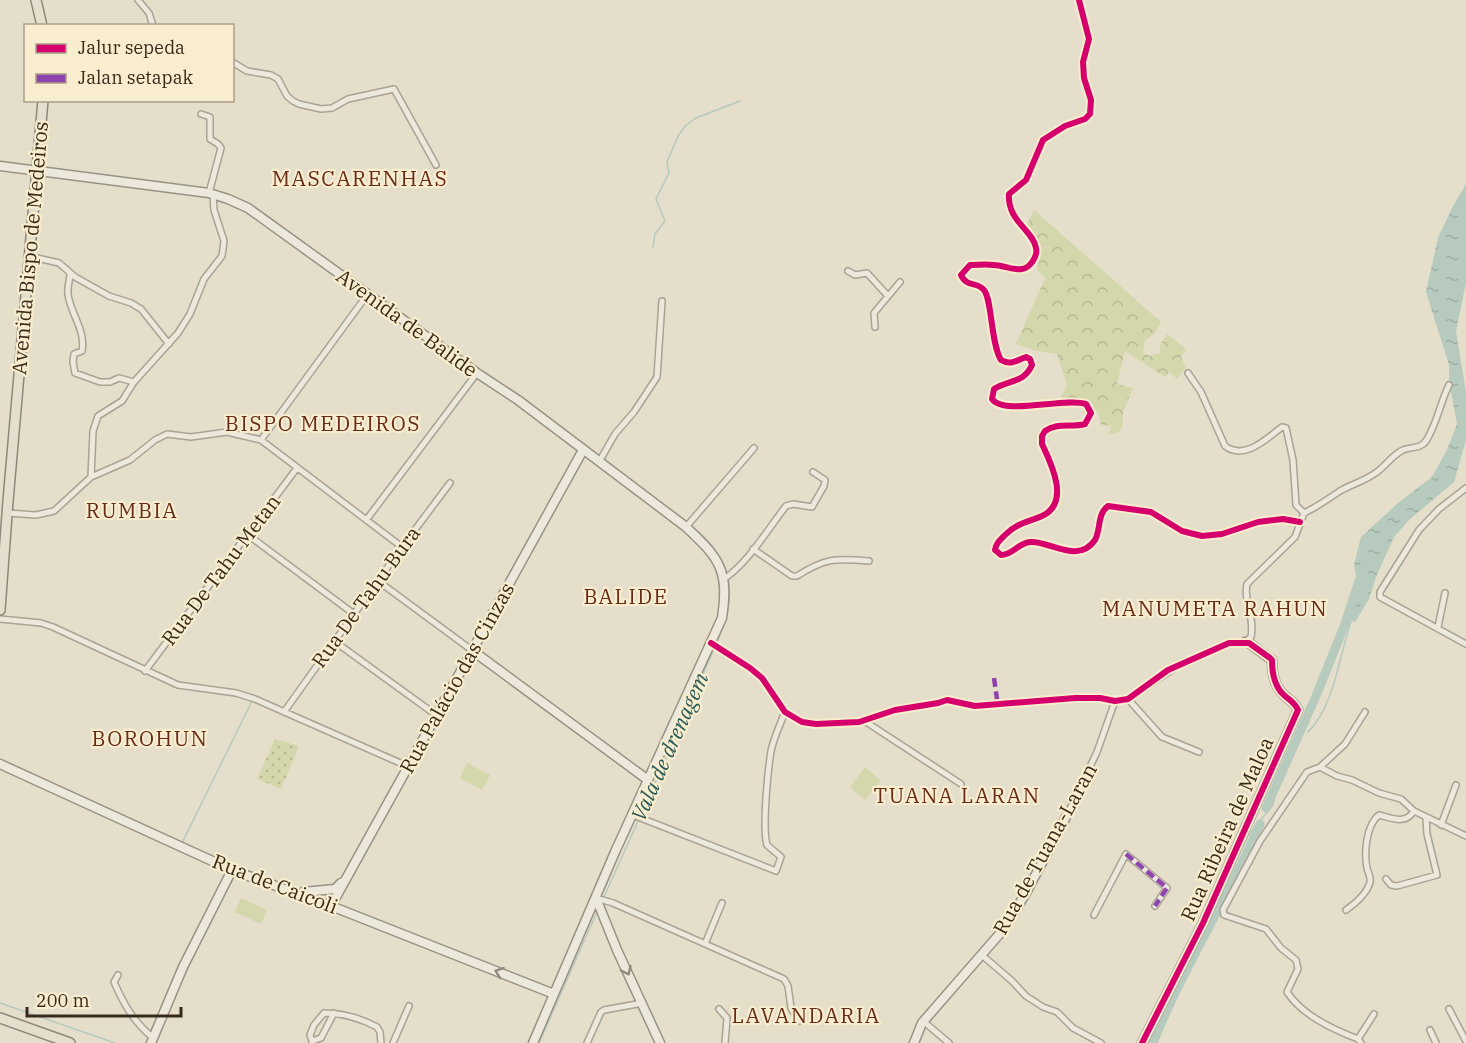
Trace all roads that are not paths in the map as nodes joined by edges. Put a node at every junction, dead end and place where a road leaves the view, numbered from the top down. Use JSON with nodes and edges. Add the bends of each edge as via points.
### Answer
{"nodes":[{"id":1,"x":36,"y":0,"type":"edge"},
{"id":2,"x":138,"y":0,"type":"edge"},
{"id":3,"x":1078,"y":0,"type":"edge"},
{"id":4,"x":42,"y":24,"type":"edge"},
{"id":5,"x":152,"y":24,"type":"edge"},
{"id":6,"x":234,"y":63,"type":"edge"},
{"id":7,"x":43,"y":102,"type":"edge"},
{"id":8,"x":201,"y":114,"type":"dead end"},
{"id":9,"x":436,"y":165,"type":"dead end"},
{"id":10,"x":0,"y":166,"type":"edge"},
{"id":11,"x":37,"y":171,"type":"junction"},
{"id":12,"x":211,"y":194,"type":"junction"},
{"id":13,"x":33,"y":257,"type":"dead end"},
{"id":14,"x":848,"y":271,"type":"dead end"},
{"id":15,"x":70,"y":274,"type":"junction"},
{"id":16,"x":900,"y":282,"type":"dead end"},
{"id":17,"x":367,"y":295,"type":"junction"},
{"id":18,"x":888,"y":297,"type":"junction"},
{"id":19,"x":662,"y":301,"type":"dead end"},
{"id":20,"x":875,"y":327,"type":"dead end"},
{"id":21,"x":169,"y":344,"type":"junction"},
{"id":22,"x":477,"y":373,"type":"junction"},
{"id":23,"x":1188,"y":373,"type":"dead end"},
{"id":24,"x":134,"y":382,"type":"junction"},
{"id":25,"x":1449,"y":385,"type":"dead end"},
{"id":26,"x":261,"y":440,"type":"junction"},
{"id":27,"x":754,"y":448,"type":"dead end"},
{"id":28,"x":583,"y":450,"type":"junction"},
{"id":29,"x":600,"y":460,"type":"junction"},
{"id":30,"x":297,"y":468,"type":"junction"},
{"id":31,"x":813,"y":472,"type":"dead end"},
{"id":32,"x":91,"y":477,"type":"junction"},
{"id":33,"x":450,"y":483,"type":"dead end"},
{"id":34,"x":1466,"y":488,"type":"edge"},
{"id":35,"x":4,"y":501,"type":"edge"},
{"id":36,"x":7,"y":513,"type":"junction"},
{"id":37,"x":1304,"y":513,"type":"junction"},
{"id":38,"x":368,"y":519,"type":"junction"},
{"id":39,"x":1300,"y":522,"type":"junction"},
{"id":40,"x":686,"y":527,"type":"junction"},
{"id":41,"x":248,"y":535,"type":"junction"},
{"id":42,"x":402,"y":547,"type":"junction"},
{"id":43,"x":753,"y":549,"type":"junction"},
{"id":44,"x":869,"y":561,"type":"dead end"},
{"id":45,"x":724,"y":579,"type":"junction"},
{"id":46,"x":378,"y":581,"type":"junction"},
{"id":47,"x":1445,"y":592,"type":"dead end"},
{"id":48,"x":0,"y":610,"type":"edge"},
{"id":49,"x":354,"y":614,"type":"junction"},
{"id":50,"x":0,"y":619,"type":"edge"},
{"id":51,"x":1437,"y":627,"type":"junction"},
{"id":52,"x":334,"y":641,"type":"junction"},
{"id":53,"x":1245,"y":642,"type":"junction"},
{"id":54,"x":711,"y":643,"type":"junction"},
{"id":55,"x":1466,"y":644,"type":"edge"},
{"id":56,"x":473,"y":651,"type":"junction"},
{"id":57,"x":145,"y":671,"type":"junction"},
{"id":58,"x":1128,"y":699,"type":"junction"},
{"id":59,"x":1115,"y":701,"type":"junction"},
{"id":60,"x":284,"y":712,"type":"junction"},
{"id":61,"x":785,"y":712,"type":"junction"},
{"id":62,"x":1365,"y":712,"type":"dead end"},
{"id":63,"x":436,"y":715,"type":"junction"},
{"id":64,"x":863,"y":720,"type":"junction"},
{"id":65,"x":1199,"y":752,"type":"dead end"},
{"id":66,"x":0,"y":764,"type":"edge"},
{"id":67,"x":407,"y":766,"type":"junction"},
{"id":68,"x":1320,"y":768,"type":"junction"},
{"id":69,"x":648,"y":780,"type":"junction"},
{"id":70,"x":961,"y":784,"type":"dead end"},
{"id":71,"x":1456,"y":785,"type":"dead end"},
{"id":72,"x":1414,"y":811,"type":"junction"},
{"id":73,"x":633,"y":815,"type":"junction"},
{"id":74,"x":1066,"y":817,"type":"joint"},
{"id":75,"x":1426,"y":818,"type":"junction"},
{"id":76,"x":1441,"y":825,"type":"junction"},
{"id":77,"x":1466,"y":828,"type":"edge"},
{"id":78,"x":1465,"y":836,"type":"edge"},
{"id":79,"x":232,"y":870,"type":"junction"},
{"id":80,"x":1386,"y":879,"type":"dead end"},
{"id":81,"x":343,"y":882,"type":"junction"},
{"id":82,"x":294,"y":892,"type":"junction"},
{"id":83,"x":596,"y":898,"type":"junction"},
{"id":84,"x":722,"y":903,"type":"dead end"},
{"id":85,"x":331,"y":906,"type":"junction"},
{"id":86,"x":1155,"y":906,"type":"dead end"},
{"id":87,"x":1346,"y":910,"type":"dead end"},
{"id":88,"x":1094,"y":915,"type":"dead end"},
{"id":89,"x":705,"y":944,"type":"junction"},
{"id":90,"x":983,"y":956,"type":"junction"},
{"id":91,"x":118,"y":975,"type":"dead end"},
{"id":92,"x":554,"y":994,"type":"junction"},
{"id":93,"x":643,"y":1003,"type":"junction"},
{"id":94,"x":409,"y":1006,"type":"dead end"},
{"id":95,"x":720,"y":1009,"type":"dead end"},
{"id":96,"x":1449,"y":1009,"type":"dead end"},
{"id":97,"x":334,"y":1013,"type":"junction"},
{"id":98,"x":1374,"y":1014,"type":"dead end"},
{"id":99,"x":0,"y":1018,"type":"edge"},
{"id":100,"x":799,"y":1021,"type":"dead end"},
{"id":101,"x":923,"y":1021,"type":"junction"},
{"id":102,"x":1430,"y":1030,"type":"dead end"},
{"id":103,"x":152,"y":1040,"type":"edge"},
{"id":104,"x":1359,"y":1041,"type":"edge"},
{"id":105,"x":1466,"y":1041,"type":"edge"},
{"id":106,"x":311,"y":1042,"type":"edge"},
{"id":107,"x":70,"y":1043,"type":"edge"},
{"id":108,"x":381,"y":1043,"type":"edge"},
{"id":109,"x":393,"y":1043,"type":"edge"},
{"id":110,"x":533,"y":1043,"type":"edge"},
{"id":111,"x":587,"y":1043,"type":"edge"},
{"id":112,"x":660,"y":1043,"type":"edge"},
{"id":113,"x":725,"y":1043,"type":"edge"},
{"id":114,"x":914,"y":1043,"type":"edge"},
{"id":115,"x":949,"y":1043,"type":"edge"},
{"id":116,"x":1101,"y":1043,"type":"edge"},
{"id":117,"x":1142,"y":1043,"type":"edge"},
{"id":118,"x":1436,"y":1043,"type":"edge"}],
"edges":[{"from":1,"to":4,"type":"main road"},
{"from":2,"to":5,"type":"street"},
{"from":3,"to":39,"type":"street","via":[[1089,39],[1083,62],[1090,114],[1043,140],[1026,180],[1010,194],[1011,210],[1036,245],[1033,260],[1030,266],[1019,270],[970,265],[961,275],[964,281],[986,292],[1001,360],[1013,363],[1026,357],[1032,365],[1019,381],[994,390],[995,403],[1014,406],[1076,401],[1086,404],[1091,413],[1085,424],[1059,425],[1045,431],[1042,444],[1058,495],[1046,514],[1012,529],[995,550],[1005,555],[1031,542],[1059,550],[1081,549],[1094,541],[1101,514],[1108,506],[1151,512],[1182,531],[1202,536],[1272,520]]},
{"from":6,"to":9,"type":"street","via":[[247,71],[271,75],[298,104],[321,109],[394,89]]},
{"from":7,"to":11,"type":"main road","name":"Avenida Bispo de Medeiros"},
{"from":8,"to":12,"type":"street","via":[[210,117],[210,139],[222,148]]},
{"from":10,"to":11,"type":"main road","name":"Avenida de Balide"},
{"from":11,"to":12,"type":"main road","name":"Avenida de Balide"},
{"from":11,"to":35,"type":"main road","name":"Avenida Bispo de Medeiros"},
{"from":12,"to":17,"type":"main road","name":"Avenida de Balide","via":[[261,216]]},
{"from":12,"to":21,"type":"street","via":[[224,248],[204,279],[187,320]]},
{"from":13,"to":15,"type":"street","via":[[59,263]]},
{"from":14,"to":18,"type":"street","via":[[855,275],[867,273]]},
{"from":15,"to":21,"type":"street","via":[[141,309]]},
{"from":15,"to":24,"type":"street","via":[[68,293],[83,345],[82,351],[74,354],[75,373],[100,382],[119,378]]},
{"from":16,"to":18,"type":"street"},
{"from":17,"to":22,"type":"main road","name":"Avenida de Balide"},
{"from":17,"to":26,"type":"street"},
{"from":18,"to":20,"type":"street","via":[[874,313]]},
{"from":19,"to":29,"type":"street","via":[[657,377]]},
{"from":21,"to":24,"type":"street"},
{"from":22,"to":28,"type":"main road","name":"Avenida de Balide"},
{"from":22,"to":38,"type":"street"},
{"from":23,"to":37,"type":"street","via":[[1230,449],[1255,447],[1282,427],[1288,431],[1296,505]]},
{"from":24,"to":32,"type":"street","via":[[122,401],[96,420]]},
{"from":25,"to":37,"type":"street","via":[[1424,444],[1405,449],[1363,482]]},
{"from":26,"to":30,"type":"street"},
{"from":26,"to":32,"type":"street","via":[[227,432],[191,437],[167,434],[130,460]]},
{"from":27,"to":40,"type":"street"},
{"from":28,"to":29,"type":"main road","name":"Avenida de Balide"},
{"from":28,"to":56,"type":"main road","name":"Rua Palácio das Cinzas"},
{"from":29,"to":40,"type":"main road","name":"Avenida de Balide"},
{"from":30,"to":38,"type":"street"},
{"from":30,"to":41,"type":"street","name":"Rua De Tahu Metan"},
{"from":31,"to":43,"type":"street","via":[[825,480],[813,507],[786,506]]},
{"from":32,"to":36,"type":"street","via":[[54,512]]},
{"from":33,"to":42,"type":"street","name":"Rua De Tahu Bura"},
{"from":34,"to":51,"type":"street","via":[[1419,530],[1380,592],[1380,597]]},
{"from":35,"to":36,"type":"main road","name":"Avenida Bispo de Medeiros"},
{"from":36,"to":48,"type":"main road","name":"Avenida Bispo de Medeiros"},
{"from":37,"to":39,"type":"street"},
{"from":38,"to":42,"type":"street"},
{"from":39,"to":53,"type":"street","via":[[1295,537],[1247,584],[1253,627]]},
{"from":40,"to":45,"type":"main road","name":"Avenida de Balide","via":[[711,550]]},
{"from":41,"to":49,"type":"street"},
{"from":41,"to":57,"type":"street","name":"Rua De Tahu Metan"},
{"from":42,"to":46,"type":"street","name":"Rua De Tahu Bura"},
{"from":43,"to":44,"type":"street","via":[[792,576],[822,561]]},
{"from":43,"to":45,"type":"street"},
{"from":45,"to":54,"type":"main road","via":[[722,618]]},
{"from":46,"to":49,"type":"street","name":"Rua De Tahu Bura"},
{"from":46,"to":56,"type":"street"},
{"from":47,"to":51,"type":"street"},
{"from":49,"to":52,"type":"street","name":"Rua De Tahu Bura"},
{"from":50,"to":57,"type":"street","via":[[53,627]]},
{"from":51,"to":55,"type":"street"},
{"from":52,"to":60,"type":"street","name":"Rua De Tahu Bura"},
{"from":52,"to":63,"type":"street"},
{"from":53,"to":58,"type":"street","via":[[1229,643],[1179,665]]},
{"from":53,"to":117,"type":"main road","name":"Rua Ribeira de Maloa","via":[[1272,660],[1277,687],[1298,710],[1199,932]]},
{"from":54,"to":61,"type":"street","via":[[762,678]]},
{"from":54,"to":69,"type":"main road"},
{"from":56,"to":63,"type":"main road","name":"Rua Palácio das Cinzas"},
{"from":56,"to":69,"type":"main road"},
{"from":57,"to":60,"type":"street","via":[[178,685],[236,693]]},
{"from":58,"to":59,"type":"street"},
{"from":58,"to":65,"type":"street","via":[[1162,736]]},
{"from":59,"to":64,"type":"street","via":[[1075,698],[975,706],[947,700]]},
{"from":59,"to":74,"type":"street","name":"Rua de Tuana-Laran","via":[[1097,753]]},
{"from":60,"to":67,"type":"street"},
{"from":61,"to":64,"type":"street","via":[[802,722],[816,724]]},
{"from":61,"to":73,"type":"street","via":[[771,750],[765,819],[765,838],[781,857],[776,871]]},
{"from":62,"to":68,"type":"street","via":[[1345,744]]},
{"from":63,"to":67,"type":"main road","name":"Rua Palácio das Cinzas"},
{"from":64,"to":70,"type":"street"},
{"from":66,"to":79,"type":"main road","name":"Rua de Caicoli"},
{"from":67,"to":81,"type":"main road","name":"Rua Palácio das Cinzas"},
{"from":68,"to":72,"type":"street","via":[[1401,799]]},
{"from":68,"to":104,"type":"street","via":[[1307,772],[1274,819],[1223,910],[1224,915],[1266,929],[1296,960],[1299,965],[1287,988],[1291,998],[1320,1022]]},
{"from":69,"to":73,"type":"main road"},
{"from":71,"to":76,"type":"street"},
{"from":72,"to":75,"type":"street"},
{"from":72,"to":87,"type":"street","via":[[1403,820],[1379,815],[1375,818],[1366,857],[1370,884],[1358,902]]},
{"from":73,"to":83,"type":"main road"},
{"from":74,"to":90,"type":"main road","name":"Rua de Tuana-Laran","via":[[1009,921]]},
{"from":75,"to":76,"type":"street"},
{"from":75,"to":80,"type":"street","via":[[1437,875],[1397,886]]},
{"from":76,"to":78,"type":"street"},
{"from":77,"to":78,"type":"street"},
{"from":79,"to":82,"type":"main road","name":"Rua de Caicoli"},
{"from":79,"to":103,"type":"main road","via":[[183,967]]},
{"from":81,"to":82,"type":"main road","via":[[335,889]]},
{"from":81,"to":85,"type":"main road","name":"Rua Palácio das Cinzas"},
{"from":82,"to":85,"type":"main road","name":"Rua de Caicoli"},
{"from":83,"to":89,"type":"street"},
{"from":83,"to":92,"type":"main road"},
{"from":83,"to":93,"type":"main road","one_way":true},
{"from":84,"to":89,"type":"street"},
{"from":92,"to":85,"type":"main road","name":"Rua de Caicoli","one_way":true},
{"from":86,"to":88,"type":"street","via":[[1167,888],[1126,854]]},
{"from":89,"to":100,"type":"street","via":[[784,979],[791,1008]]},
{"from":90,"to":101,"type":"main road","name":"Rua de Tuana-Laran"},
{"from":90,"to":116,"type":"street","via":[[1026,996]]},
{"from":91,"to":103,"type":"street","via":[[114,982],[125,1007]]},
{"from":92,"to":110,"type":"main road"},
{"from":93,"to":111,"type":"street","via":[[601,1012]]},
{"from":93,"to":112,"type":"main road"},
{"from":94,"to":109,"type":"street"},
{"from":95,"to":113,"type":"street","via":[[727,1018]]},
{"from":96,"to":105,"type":"street"},
{"from":97,"to":106,"type":"street","via":[[321,1038]]},
{"from":97,"to":106,"type":"street","via":[[324,1013],[318,1020],[310,1035]]},
{"from":97,"to":108,"type":"street","via":[[377,1027]]},
{"from":98,"to":104,"type":"street"},
{"from":99,"to":107,"type":"main road"},
{"from":101,"to":114,"type":"main road","name":"Rua de Tuana-Laran"},
{"from":101,"to":115,"type":"street"},
{"from":102,"to":118,"type":"street"}]}
